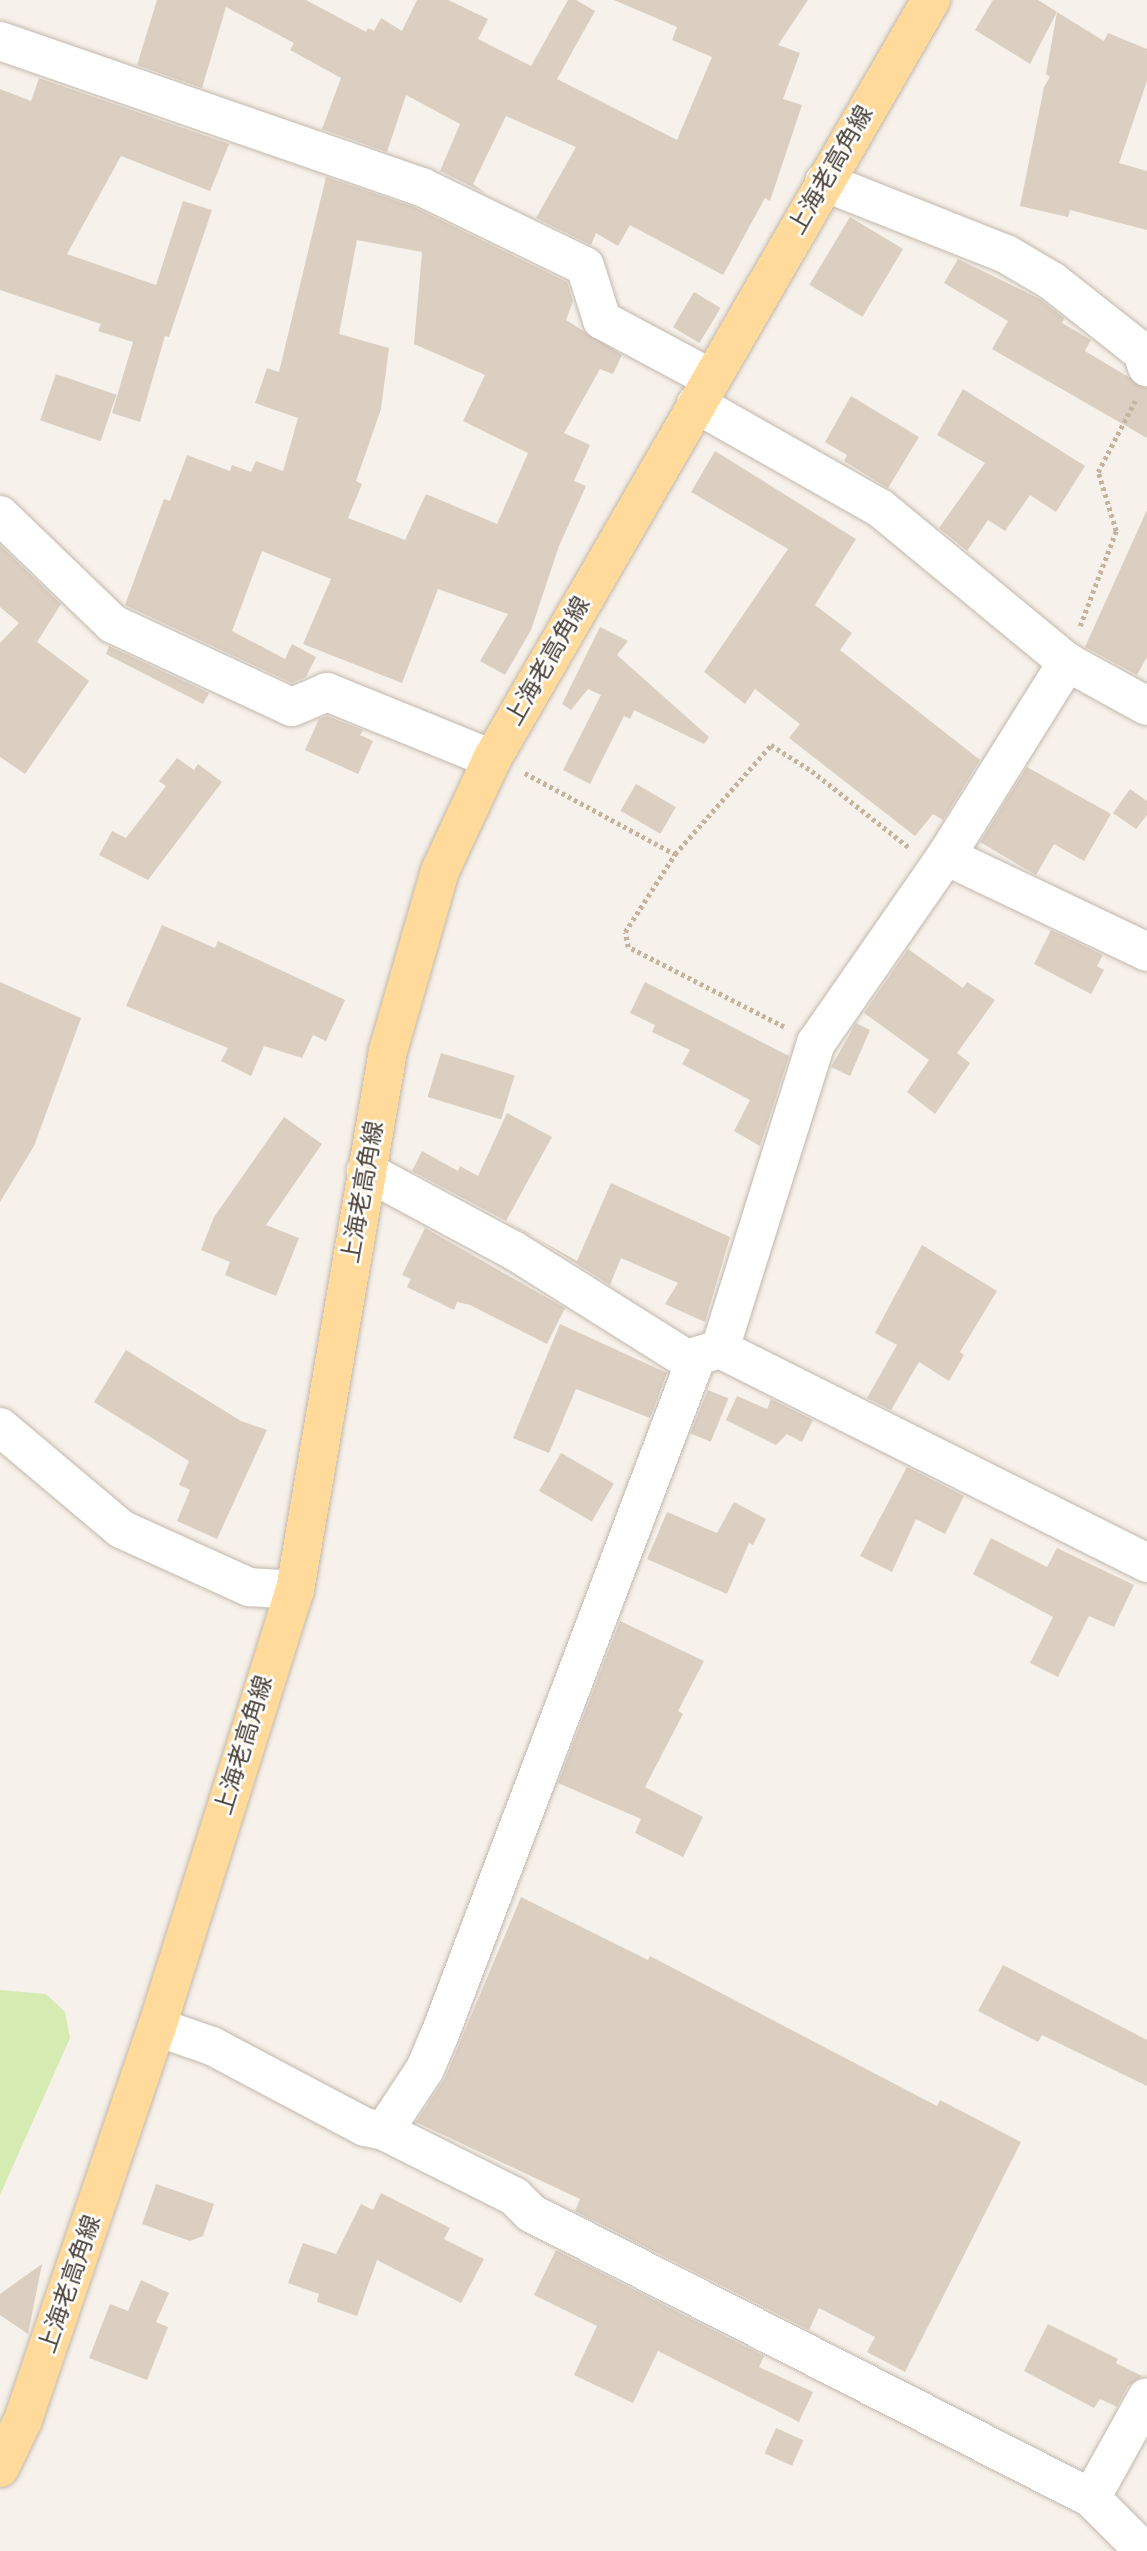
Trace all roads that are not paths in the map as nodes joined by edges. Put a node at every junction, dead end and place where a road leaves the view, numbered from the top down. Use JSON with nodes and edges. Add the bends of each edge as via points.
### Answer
{"nodes":[{"id":1,"x":930,"y":0,"type":"edge"},
{"id":2,"x":0,"y":41,"type":"edge"},
{"id":3,"x":824,"y":182,"type":"junction"},
{"id":4,"x":1144,"y":379,"type":"edge"},
{"id":5,"x":703,"y":391,"type":"junction"},
{"id":6,"x":0,"y":515,"type":"edge"},
{"id":7,"x":1067,"y":662,"type":"junction"},
{"id":8,"x":1147,"y":706,"type":"edge"},
{"id":9,"x":492,"y":759,"type":"junction"},
{"id":10,"x":942,"y":863,"type":"junction"},
{"id":11,"x":1147,"y":952,"type":"edge"},
{"id":12,"x":366,"y":1171,"type":"junction"},
{"id":13,"x":707,"y":1356,"type":"junction"},
{"id":14,"x":0,"y":1427,"type":"edge"},
{"id":15,"x":1147,"y":1563,"type":"edge"},
{"id":16,"x":295,"y":1590,"type":"junction"},
{"id":17,"x":157,"y":2027,"type":"junction"},
{"id":18,"x":384,"y":2131,"type":"junction"},
{"id":19,"x":1147,"y":2397,"type":"edge"},
{"id":20,"x":0,"y":2468,"type":"edge"},
{"id":21,"x":1090,"y":2498,"type":"junction"},
{"id":22,"x":1144,"y":2551,"type":"edge"}],
"edges":[{"from":1,"to":3,"type":"main road","name":"上海老高角線"},
{"from":2,"to":5,"type":"street","via":[[422,187],[586,266],[601,320]]},
{"from":3,"to":4,"type":"street","via":[[1006,254],[1052,281],[1142,352]]},
{"from":3,"to":5,"type":"main road","name":"上海老高角線"},
{"from":5,"to":7,"type":"street","via":[[880,508]]},
{"from":5,"to":9,"type":"main road","name":"上海老高角線"},
{"from":6,"to":9,"type":"street","via":[[113,624],[292,707],[327,692]]},
{"from":7,"to":8,"type":"street"},
{"from":7,"to":10,"type":"street"},
{"from":9,"to":12,"type":"main road","name":"上海老高角線","via":[[440,871],[411,961],[388,1051]]},
{"from":10,"to":11,"type":"street"},
{"from":10,"to":13,"type":"street","via":[[816,1043]]},
{"from":12,"to":13,"type":"street"},
{"from":12,"to":16,"type":"main road","name":"上海老高角線"},
{"from":13,"to":15,"type":"street"},
{"from":13,"to":18,"type":"street","via":[[440,2034],[425,2069]]},
{"from":14,"to":16,"type":"street","via":[[121,1529],[249,1587]]},
{"from":16,"to":17,"type":"main road","name":"上海老高角線"},
{"from":17,"to":18,"type":"street","via":[[212,2046],[365,2127]]},
{"from":17,"to":20,"type":"main road","name":"上海老高角線","via":[[23,2420]]},
{"from":18,"to":21,"type":"street","via":[[514,2196],[531,2213]]},
{"from":19,"to":21,"type":"street"},
{"from":21,"to":22,"type":"street"}]}
